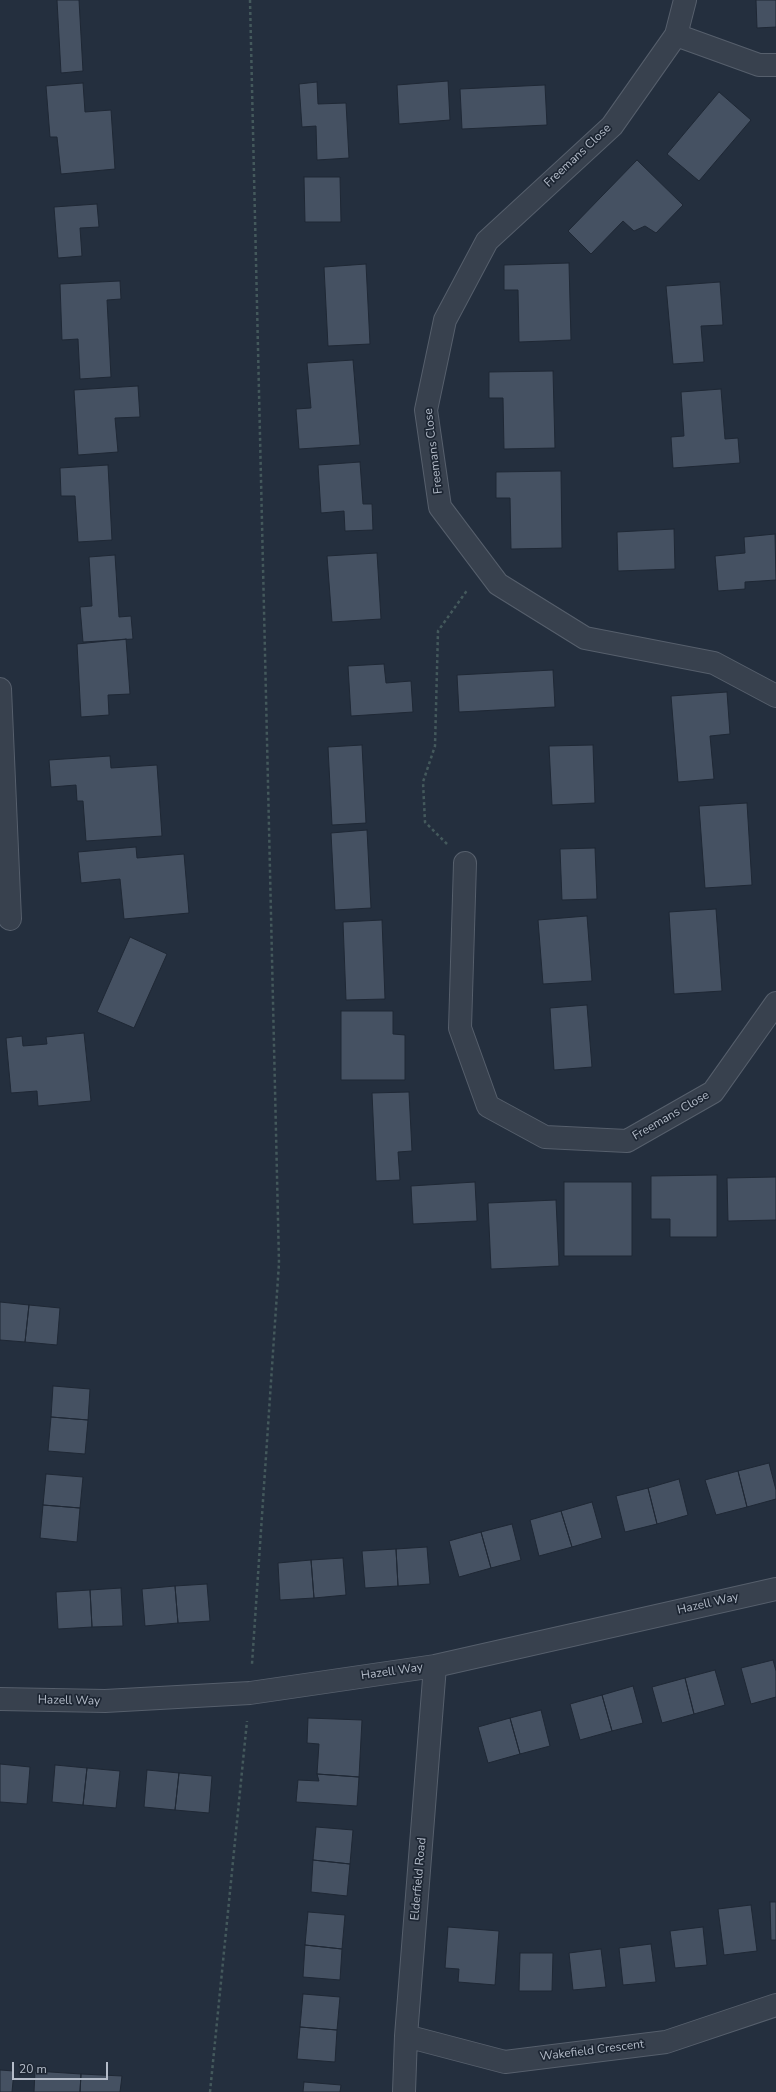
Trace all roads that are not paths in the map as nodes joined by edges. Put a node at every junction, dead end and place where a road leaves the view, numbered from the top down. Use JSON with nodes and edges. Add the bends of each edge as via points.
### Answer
{"nodes":[{"id":1,"x":685,"y":0,"type":"edge"},
{"id":2,"x":676,"y":35,"type":"junction"},
{"id":3,"x":776,"y":65,"type":"edge"},
{"id":4,"x":0,"y":689,"type":"edge"},
{"id":5,"x":776,"y":696,"type":"edge"},
{"id":6,"x":465,"y":863,"type":"road end"},
{"id":7,"x":10,"y":919,"type":"dead end"},
{"id":8,"x":776,"y":1003,"type":"edge"},
{"id":9,"x":776,"y":1589,"type":"edge"},
{"id":10,"x":435,"y":1666,"type":"junction"},
{"id":11,"x":0,"y":1699,"type":"edge"},
{"id":12,"x":776,"y":2005,"type":"edge"},
{"id":13,"x":406,"y":2036,"type":"junction"},
{"id":14,"x":404,"y":2092,"type":"edge"}],
"edges":[{"from":1,"to":2,"type":"street","name":"Freemans Close"},
{"from":2,"to":3,"type":"street","via":[[759,65]]},
{"from":2,"to":5,"type":"street","name":"Freemans Close","via":[[612,126],[487,241],[445,320],[426,410],[440,507],[498,584],[585,638],[714,663]]},
{"from":4,"to":7,"type":"street"},
{"from":6,"to":8,"type":"street","name":"Freemans Close","via":[[460,1028],[488,1106],[545,1137],[627,1141],[713,1092]]},
{"from":9,"to":10,"type":"street","name":"Hazell Way"},
{"from":10,"to":11,"type":"street","name":"Hazell Way","via":[[250,1693],[105,1701]]},
{"from":10,"to":13,"type":"street","name":"Elderfield Road"},
{"from":12,"to":13,"type":"street","name":"Wakefield Crescent","via":[[666,2042],[505,2062]]},
{"from":13,"to":14,"type":"street","name":"Elderfield Road"}]}
